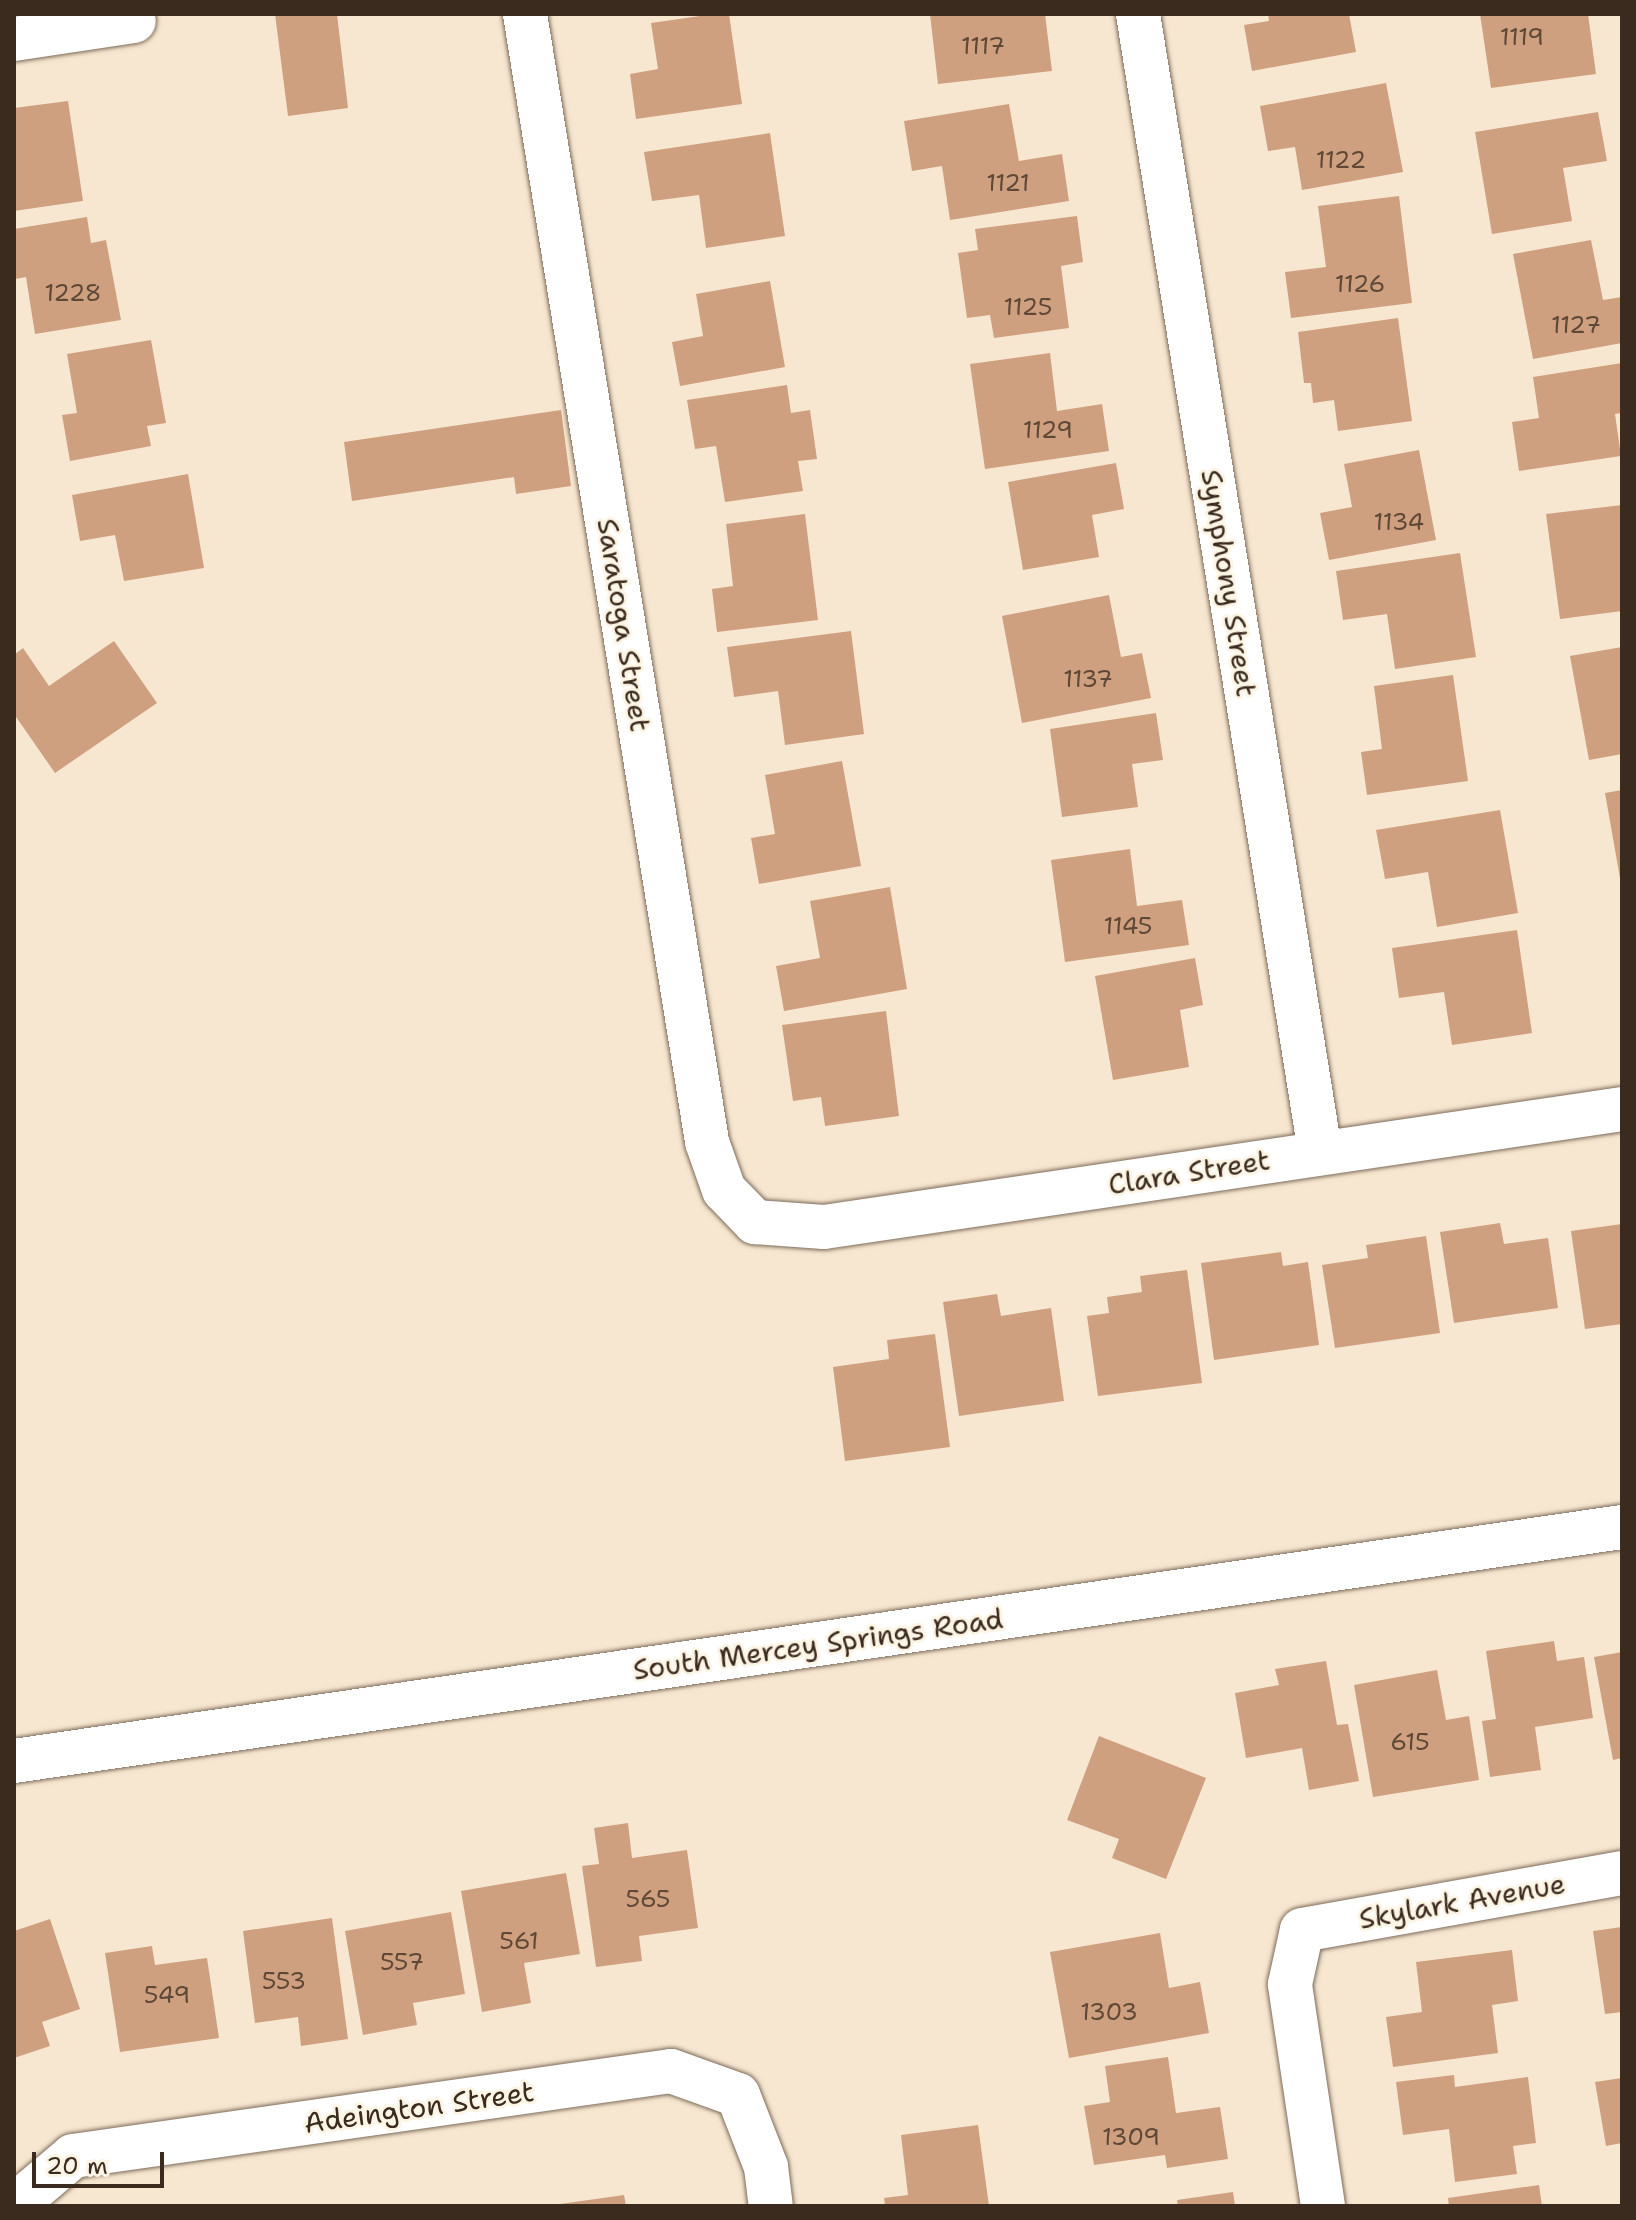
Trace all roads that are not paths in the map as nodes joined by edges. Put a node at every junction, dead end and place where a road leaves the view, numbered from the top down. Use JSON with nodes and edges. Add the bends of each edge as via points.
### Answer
{"nodes":[{"id":1,"x":525,"y":14,"type":"edge"},
{"id":2,"x":1138,"y":14,"type":"edge"},
{"id":3,"x":134,"y":21,"type":"dead end"},
{"id":4,"x":14,"y":39,"type":"edge"},
{"id":5,"x":1622,"y":1109,"type":"edge"},
{"id":6,"x":1320,"y":1152,"type":"junction"},
{"id":7,"x":755,"y":1222,"type":"joint"},
{"id":8,"x":1622,"y":1527,"type":"edge"},
{"id":9,"x":14,"y":1761,"type":"edge"},
{"id":10,"x":1622,"y":1873,"type":"edge"},
{"id":11,"x":15,"y":2203,"type":"edge"},
{"id":12,"x":771,"y":2206,"type":"edge"},
{"id":13,"x":1323,"y":2206,"type":"edge"}],
"edges":[{"from":1,"to":7,"type":"street","name":"Saratoga Street","via":[[707,1142],[724,1190]]},
{"from":2,"to":6,"type":"street","name":"Symphony Street"},
{"from":3,"to":4,"type":"street"},
{"from":5,"to":6,"type":"street","name":"Clara Street"},
{"from":6,"to":7,"type":"street","name":"Clara Street","via":[[824,1227]]},
{"from":8,"to":9,"type":"street","name":"South Mercey Springs Road"},
{"from":10,"to":13,"type":"street","name":"Skylark Avenue","via":[[1302,1930],[1290,1984]]},
{"from":11,"to":12,"type":"street","name":"Adeington Street","via":[[73,2156],[671,2071],[738,2095],[766,2167]]}]}
